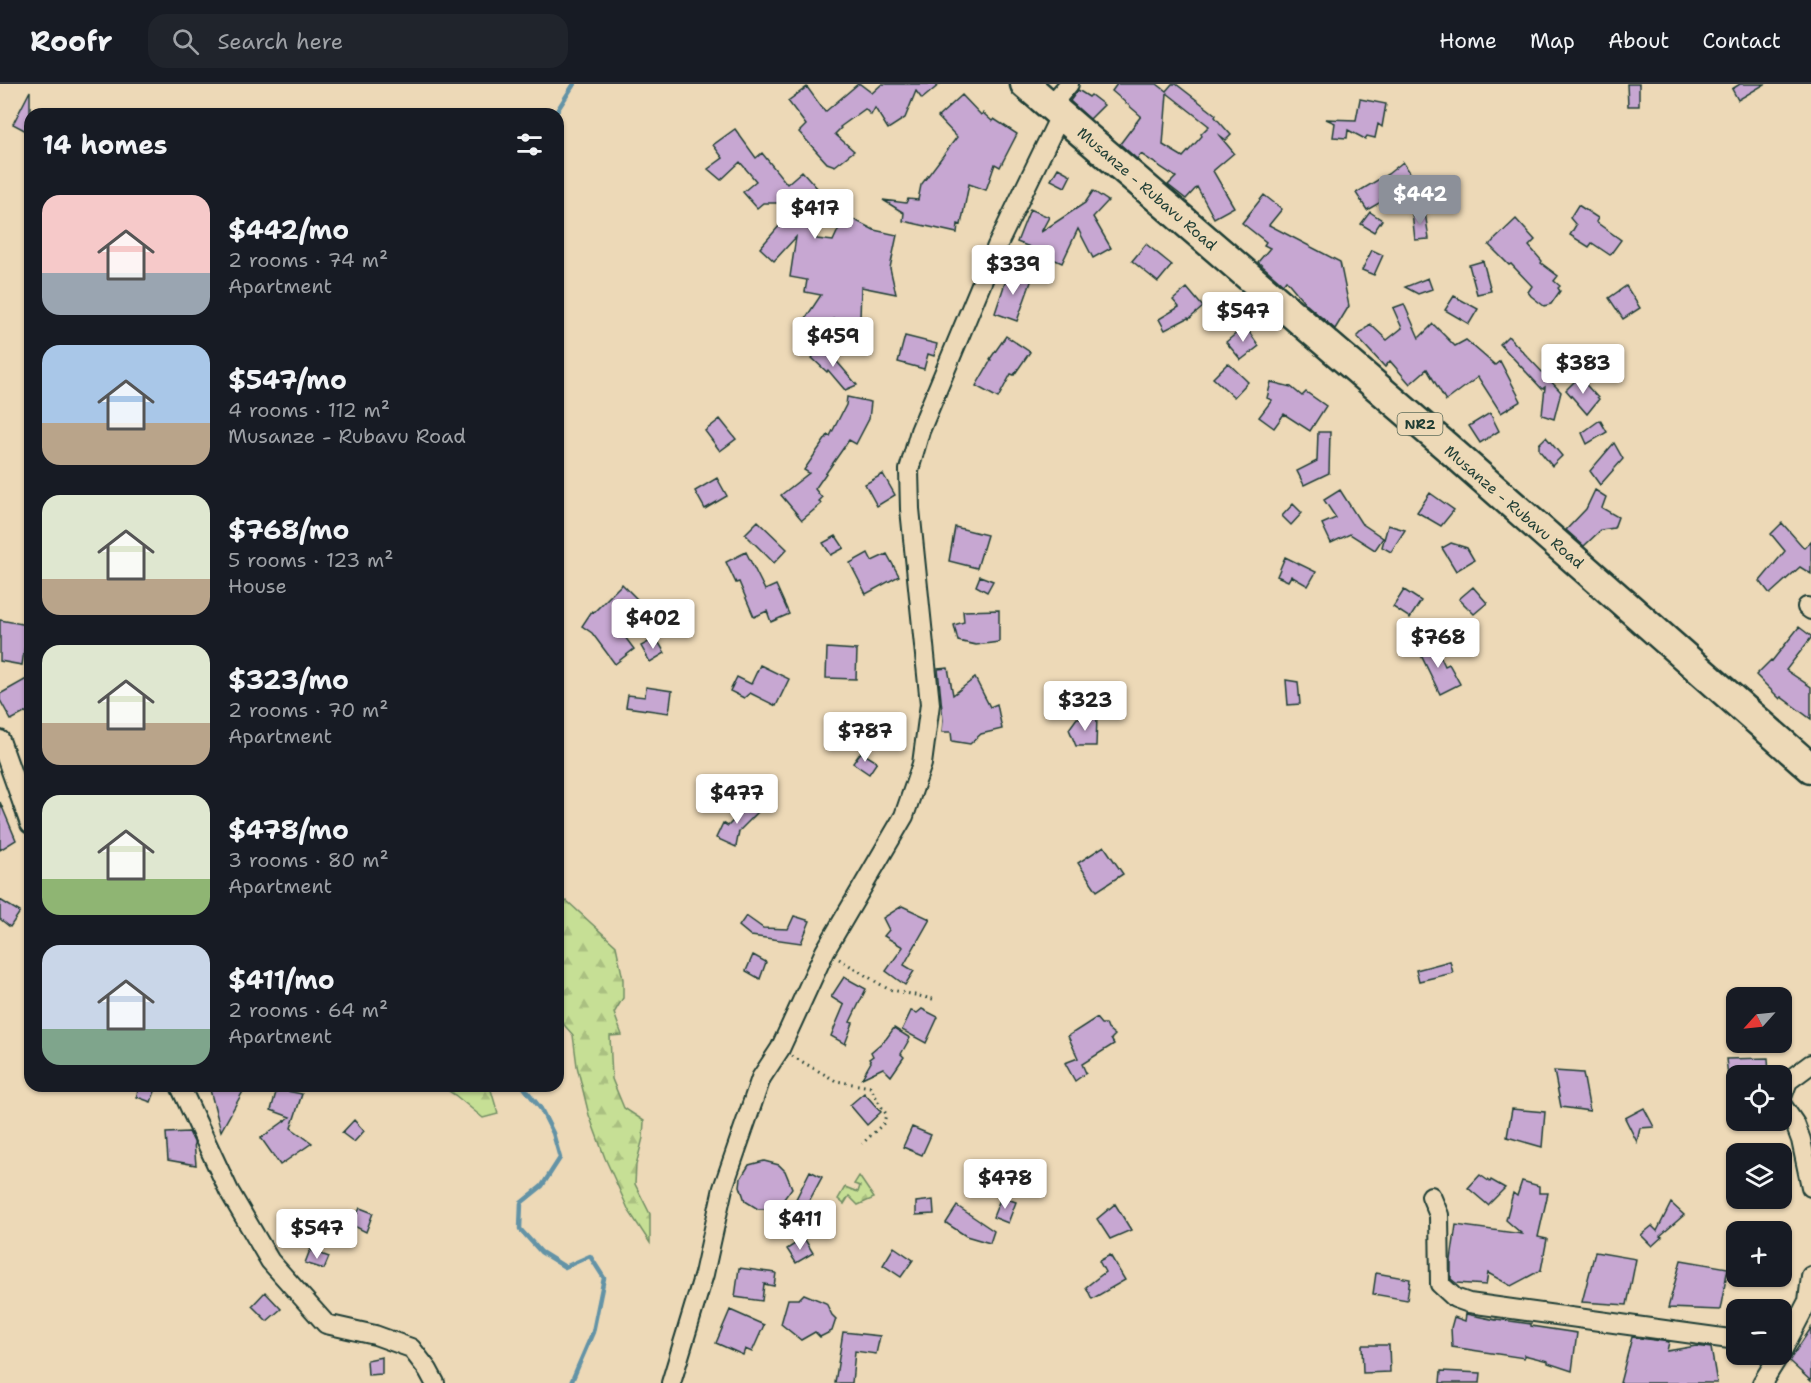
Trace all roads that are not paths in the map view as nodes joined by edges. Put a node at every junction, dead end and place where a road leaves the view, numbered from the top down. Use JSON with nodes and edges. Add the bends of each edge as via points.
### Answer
{"nodes":[{"id":1,"x":1024,"y":84,"type":"edge"},
{"id":2,"x":1069,"y":84,"type":"edge"},
{"id":3,"x":1061,"y":114,"type":"junction"},
{"id":4,"x":0,"y":740,"type":"edge"},
{"id":5,"x":1811,"y":768,"type":"edge"},
{"id":6,"x":24,"y":807,"type":"edge"},
{"id":7,"x":1811,"y":1064,"type":"edge"},
{"id":8,"x":1792,"y":1079,"type":"edge"},
{"id":9,"x":183,"y":1092,"type":"edge"},
{"id":10,"x":1792,"y":1119,"type":"edge"},
{"id":11,"x":1811,"y":1187,"type":"edge"},
{"id":12,"x":1431,"y":1196,"type":"dead end"},
{"id":13,"x":1811,"y":1276,"type":"edge"},
{"id":14,"x":1792,"y":1331,"type":"edge"},
{"id":15,"x":1726,"y":1338,"type":"edge"},
{"id":16,"x":1773,"y":1365,"type":"edge"},
{"id":17,"x":435,"y":1383,"type":"edge"},
{"id":18,"x":670,"y":1383,"type":"edge"},
{"id":19,"x":1762,"y":1383,"type":"edge"}],
"edges":[{"from":1,"to":3,"type":"highway","name":"Musanze - Rubavu Road","number":"NR2"},
{"from":2,"to":3,"type":"street","via":[[1056,98]]},
{"from":3,"to":5,"type":"highway","name":"Musanze - Rubavu Road","number":"NR2"},
{"from":3,"to":18,"type":"street","via":[[997,246],[920,431],[909,470],[930,704],[922,764],[904,816],[825,951],[780,1049],[761,1078],[723,1188],[704,1274]]},
{"from":4,"to":6,"type":"street"},
{"from":7,"to":8,"type":"street"},
{"from":9,"to":17,"type":"street","via":[[229,1191],[270,1261],[327,1324],[411,1348]]},
{"from":10,"to":11,"type":"street"},
{"from":12,"to":15,"type":"street","via":[[1439,1215],[1440,1284],[1455,1298]]},
{"from":13,"to":14,"type":"street","via":[[1808,1301]]},
{"from":16,"to":19,"type":"street"}]}
